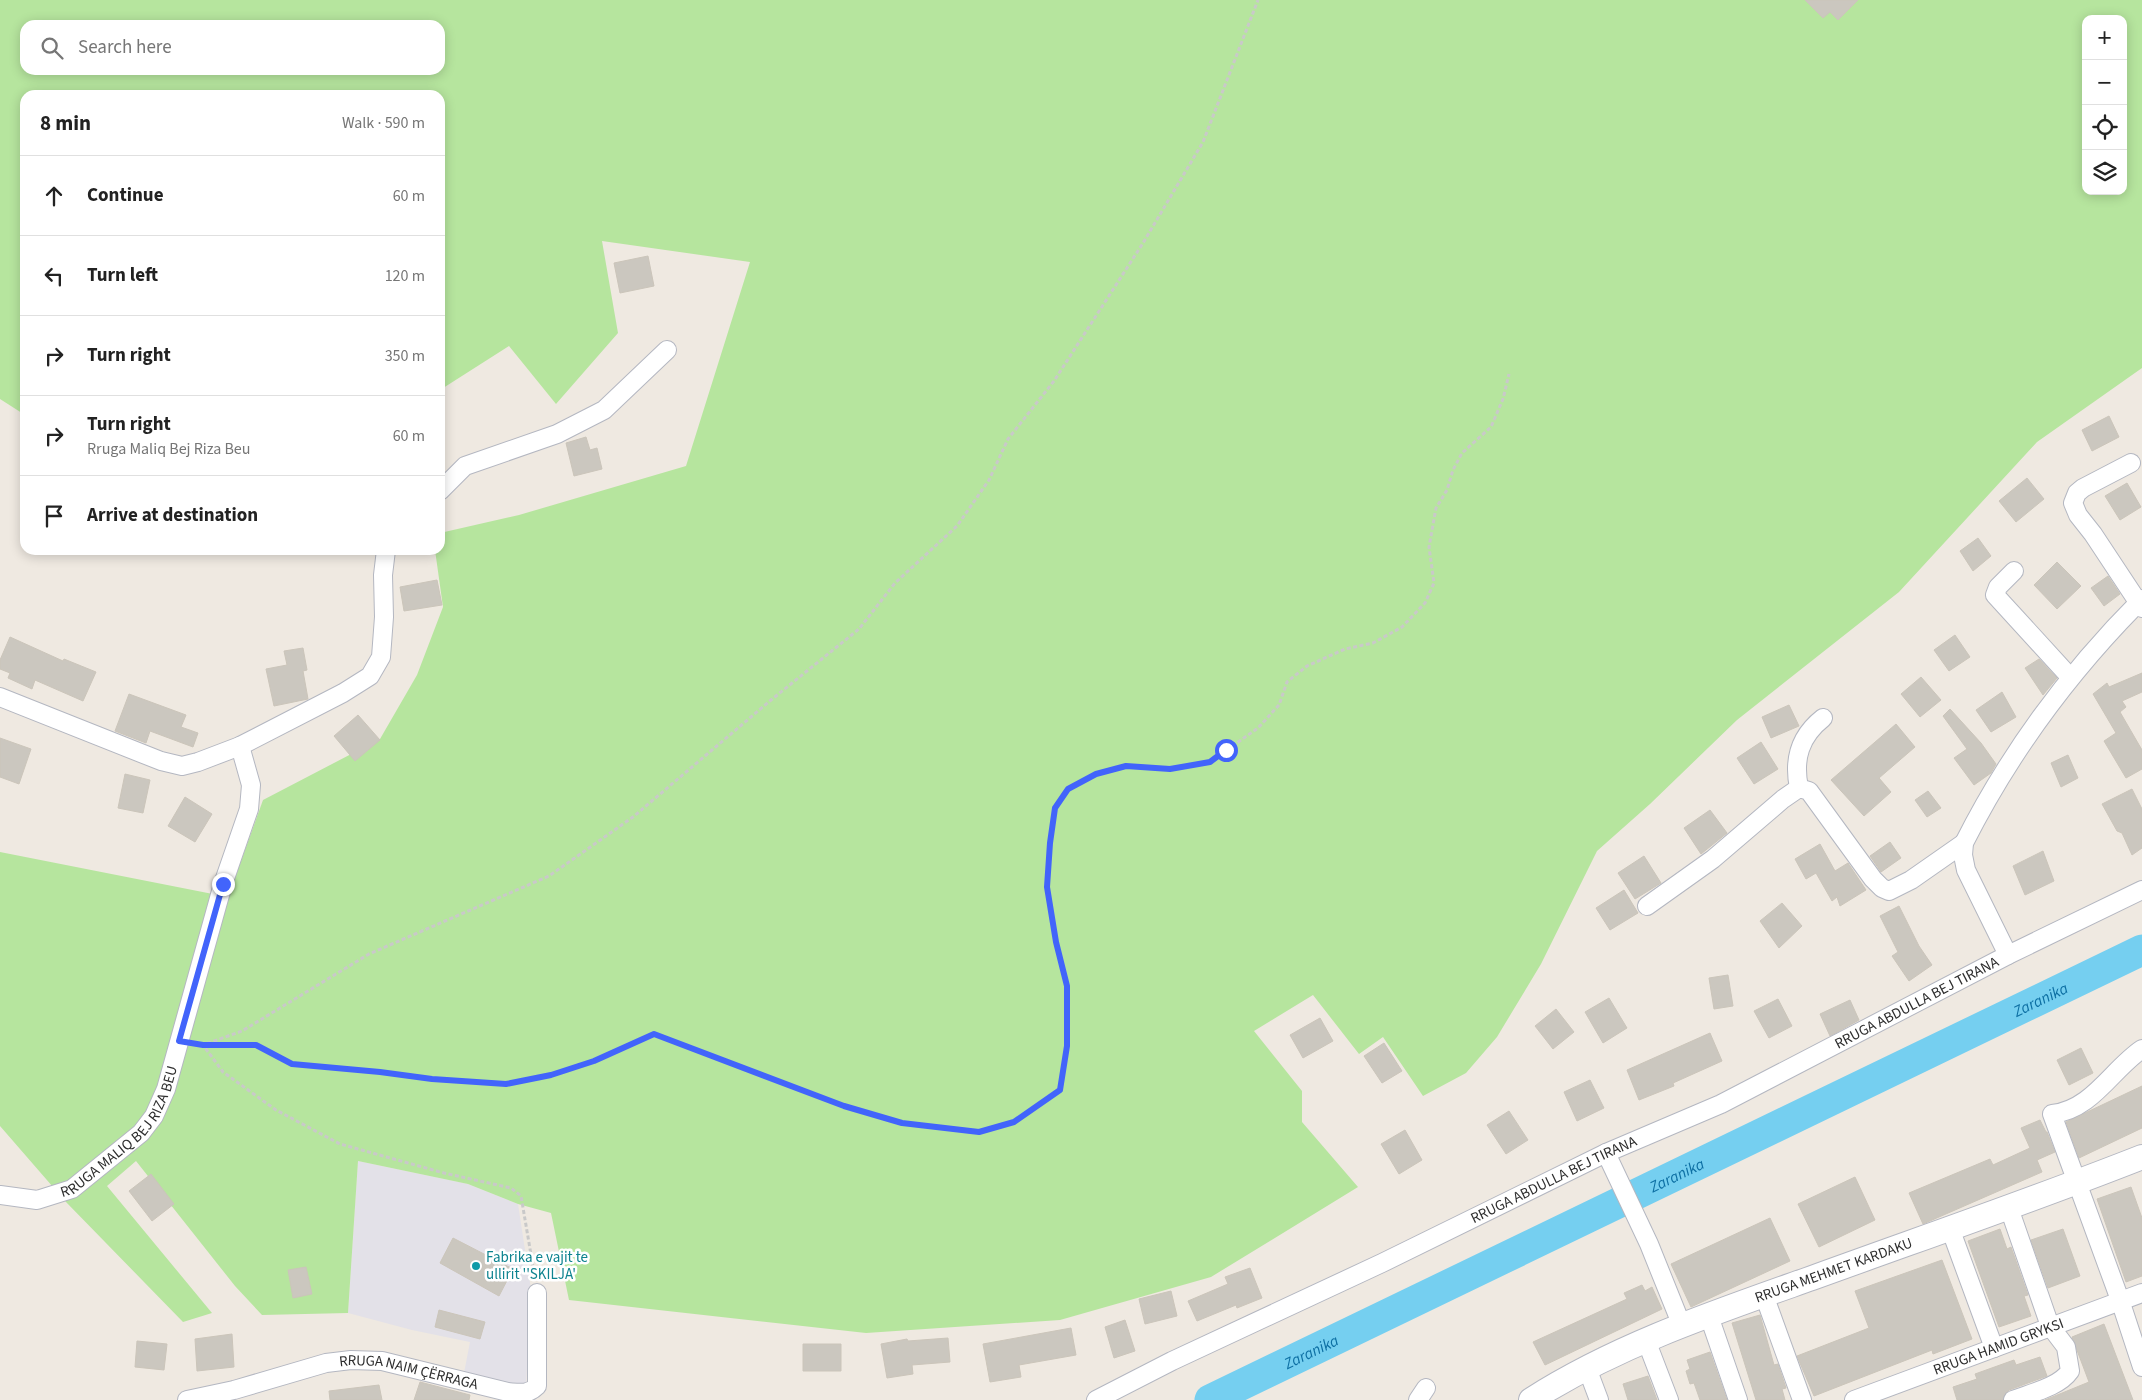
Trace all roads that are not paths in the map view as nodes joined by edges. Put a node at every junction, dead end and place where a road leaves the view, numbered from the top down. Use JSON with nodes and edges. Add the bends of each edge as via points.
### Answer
{"nodes":[{"id":1,"x":667,"y":350,"type":"dead end"},
{"id":2,"x":2131,"y":463,"type":"dead end"},
{"id":3,"x":445,"y":486,"type":"edge"},
{"id":4,"x":385,"y":555,"type":"edge"},
{"id":5,"x":2014,"y":571,"type":"dead end"},
{"id":6,"x":2141,"y":603,"type":"edge"},
{"id":7,"x":2070,"y":677,"type":"junction"},
{"id":8,"x":0,"y":697,"type":"edge"},
{"id":9,"x":1823,"y":718,"type":"dead end"},
{"id":10,"x":240,"y":746,"type":"junction"},
{"id":11,"x":1799,"y":788,"type":"junction"},
{"id":12,"x":1964,"y":844,"type":"junction"},
{"id":13,"x":2142,"y":890,"type":"edge"},
{"id":14,"x":1647,"y":906,"type":"dead end"},
{"id":15,"x":2008,"y":955,"type":"junction"},
{"id":16,"x":2142,"y":1049,"type":"edge"},
{"id":17,"x":1606,"y":1152,"type":"junction"},
{"id":18,"x":2141,"y":1161,"type":"edge"},
{"id":19,"x":2078,"y":1182,"type":"junction"},
{"id":20,"x":0,"y":1195,"type":"edge"},
{"id":21,"x":2009,"y":1208,"type":"junction"},
{"id":22,"x":1950,"y":1228,"type":"junction"},
{"id":23,"x":537,"y":1293,"type":"road end"},
{"id":24,"x":2142,"y":1293,"type":"edge"},
{"id":25,"x":1764,"y":1295,"type":"junction"},
{"id":26,"x":2120,"y":1300,"type":"junction"},
{"id":27,"x":1709,"y":1316,"type":"junction"},
{"id":28,"x":1682,"y":1326,"type":"junction"},
{"id":29,"x":2050,"y":1326,"type":"junction"},
{"id":30,"x":1646,"y":1340,"type":"junction"},
{"id":31,"x":1994,"y":1348,"type":"junction"},
{"id":32,"x":2142,"y":1367,"type":"edge"},
{"id":33,"x":1587,"y":1368,"type":"junction"},
{"id":34,"x":187,"y":1400,"type":"edge"},
{"id":35,"x":1096,"y":1400,"type":"edge"},
{"id":36,"x":1531,"y":1400,"type":"edge"},
{"id":37,"x":1599,"y":1400,"type":"edge"},
{"id":38,"x":1669,"y":1400,"type":"edge"},
{"id":39,"x":1738,"y":1400,"type":"edge"},
{"id":40,"x":1802,"y":1400,"type":"edge"},
{"id":41,"x":1854,"y":1400,"type":"edge"},
{"id":42,"x":2013,"y":1400,"type":"edge"}],
"edges":[{"from":1,"to":3,"type":"street","via":[[604,410],[557,434],[465,466]]},
{"from":2,"to":6,"type":"street","via":[[2082,488],[2076,493],[2073,503],[2078,515]]},
{"from":4,"to":10,"type":"street","via":[[381,656],[370,676]]},
{"from":5,"to":7,"type":"street","via":[[1998,587],[1995,595]]},
{"from":6,"to":7,"type":"street"},
{"from":7,"to":12,"type":"street","via":[[2011,761]]},
{"from":8,"to":10,"type":"street","via":[[182,766]]},
{"from":9,"to":11,"type":"street","via":[[1810,728],[1803,741],[1796,771]]},
{"from":10,"to":20,"type":"street","name":"RRUGA MALIQ BEJ RIZA BEU","via":[[251,785],[249,809],[223,884],[166,1089],[154,1116],[141,1132],[72,1189],[37,1200]]},
{"from":11,"to":12,"type":"street","via":[[1809,791],[1882,888],[1889,890],[1912,880]]},
{"from":11,"to":14,"type":"street","via":[[1712,859]]},
{"from":12,"to":15,"type":"street","via":[[1966,870]]},
{"from":13,"to":15,"type":"street","name":"RRUGA ABDULLA BEJ TIRANA"},
{"from":15,"to":17,"type":"street","name":"RRUGA ABDULLA BEJ TIRANA","via":[[1721,1104]]},
{"from":16,"to":19,"type":"street","via":[[2100,1090],[2063,1113],[2052,1114]]},
{"from":17,"to":28,"type":"street","via":[[1649,1244]]},
{"from":17,"to":35,"type":"street","name":"RRUGA ABDULLA BEJ TIRANA"},
{"from":18,"to":19,"type":"street","name":"RRUGA MEHMET KARDAKU"},
{"from":19,"to":21,"type":"street","name":"RRUGA MEHMET KARDAKU"},
{"from":19,"to":26,"type":"street"},
{"from":21,"to":22,"type":"street","name":"RRUGA MEHMET KARDAKU"},
{"from":21,"to":29,"type":"street"},
{"from":22,"to":25,"type":"street","name":"RRUGA MEHMET KARDAKU"},
{"from":22,"to":31,"type":"street"},
{"from":23,"to":34,"type":"street","name":"RRUGA NAIM ÇËRRAGA","via":[[537,1386],[531,1392],[508,1392],[382,1361],[351,1360],[326,1363]]},
{"from":24,"to":26,"type":"street","name":"RRUGA HAMID GRYKSI"},
{"from":25,"to":27,"type":"street","name":"RRUGA MEHMET KARDAKU"},
{"from":25,"to":40,"type":"street"},
{"from":26,"to":29,"type":"street","name":"RRUGA HAMID GRYKSI"},
{"from":26,"to":32,"type":"street"},
{"from":27,"to":28,"type":"street","name":"RRUGA MEHMET KARDAKU"},
{"from":27,"to":39,"type":"street"},
{"from":28,"to":30,"type":"street","name":"RRUGA MEHMET KARDAKU"},
{"from":29,"to":31,"type":"street","name":"RRUGA HAMID GRYKSI"},
{"from":29,"to":42,"type":"street","via":[[2066,1347],[2070,1371],[2052,1385]]},
{"from":30,"to":33,"type":"street","name":"RRUGA MEHMET KARDAKU"},
{"from":30,"to":38,"type":"street"},
{"from":31,"to":41,"type":"street","name":"RRUGA HAMID GRYKSI"},
{"from":33,"to":36,"type":"street","name":"RRUGA MEHMET KARDAKU"},
{"from":33,"to":37,"type":"street"}]}
